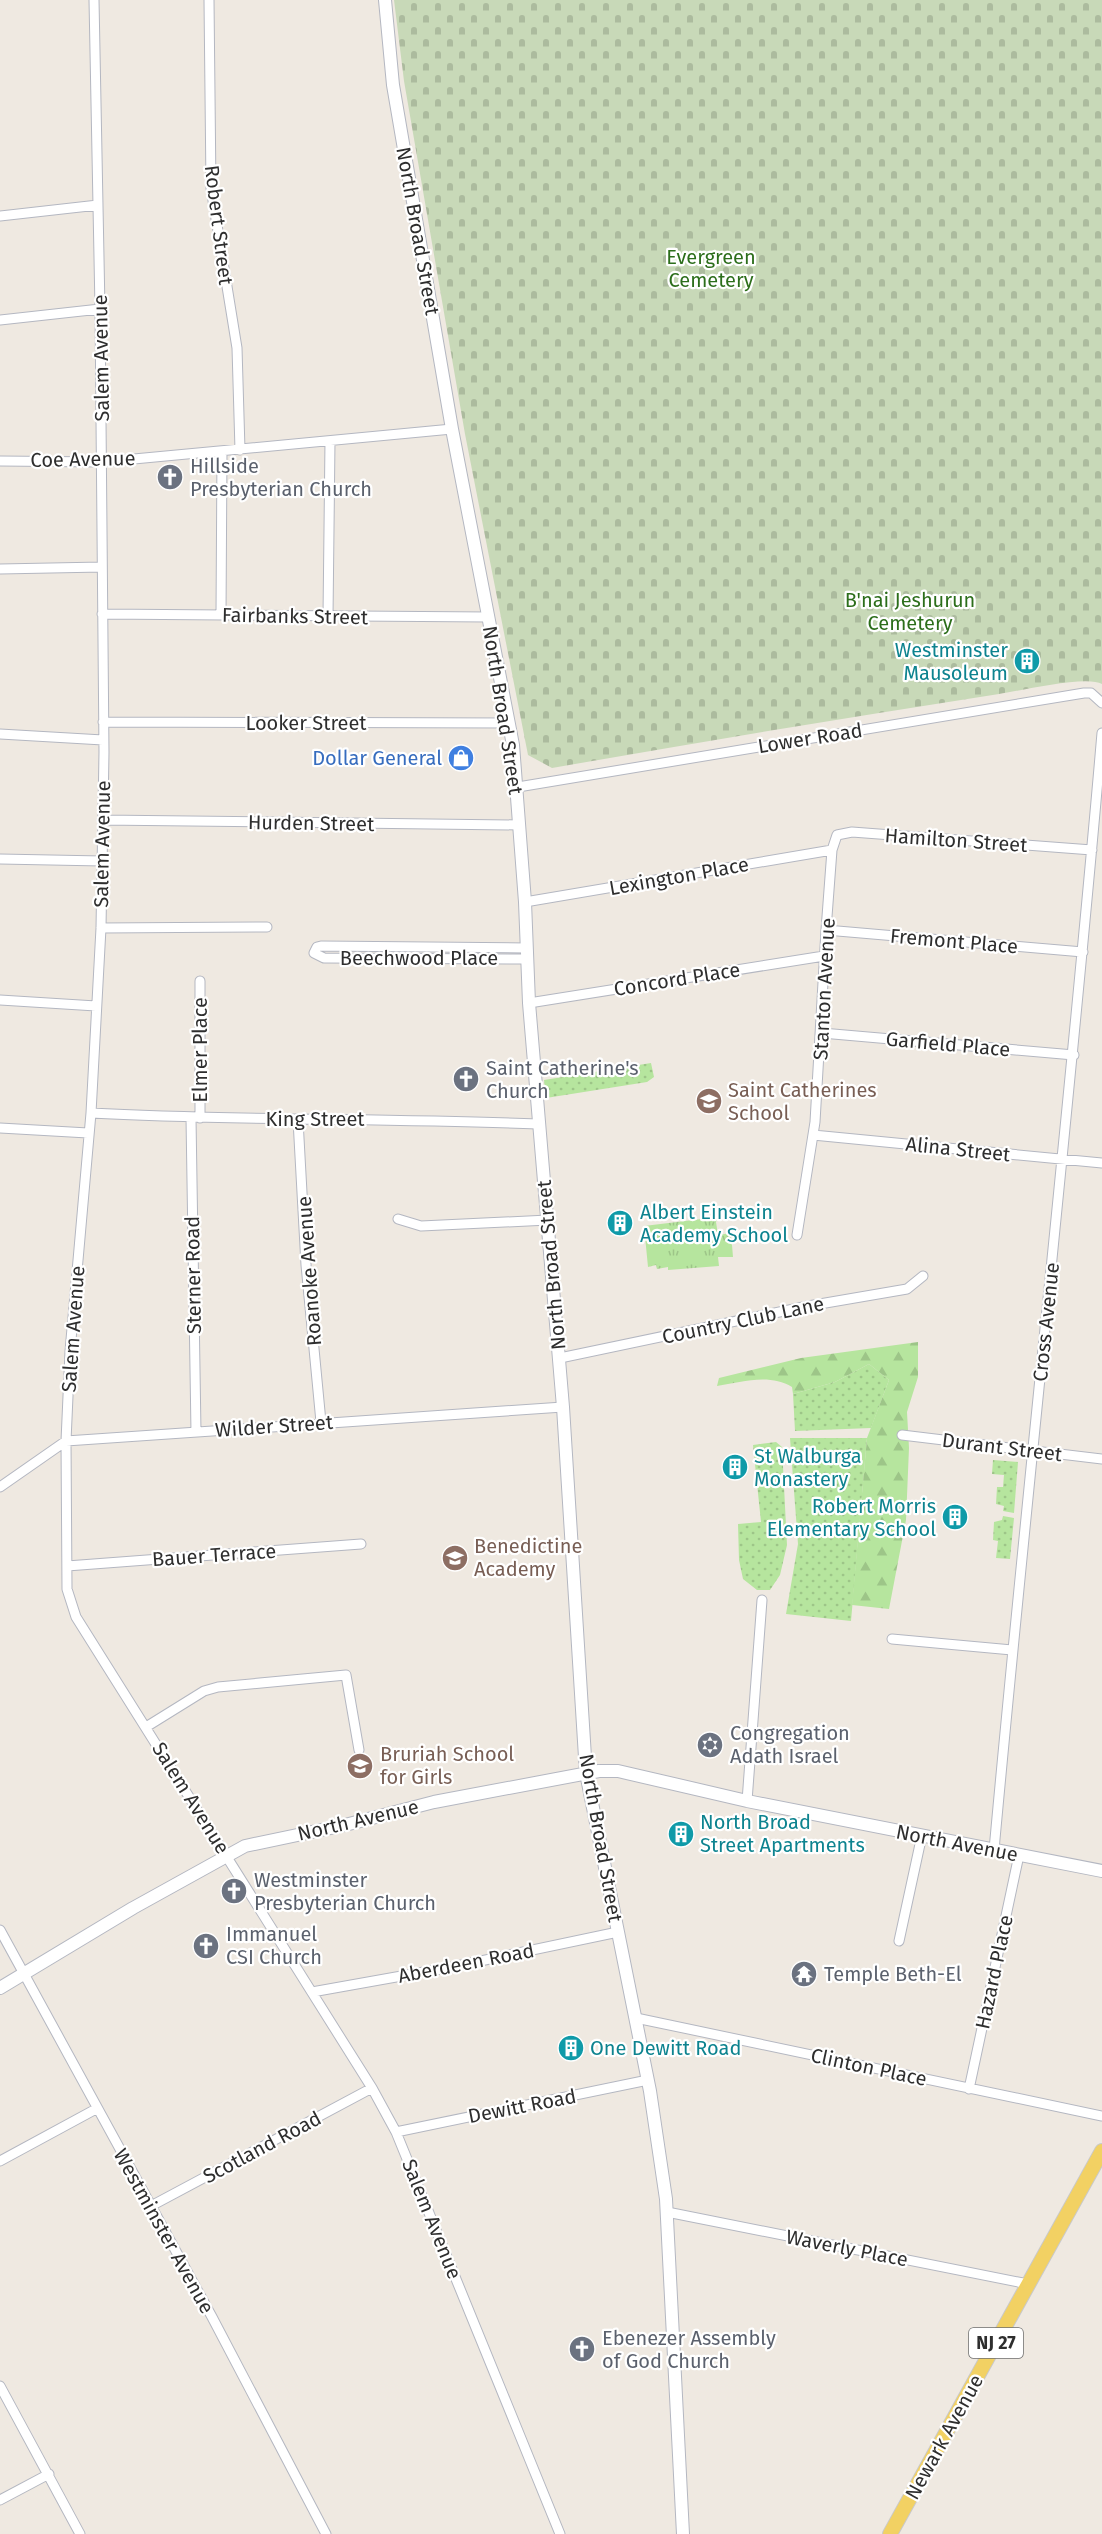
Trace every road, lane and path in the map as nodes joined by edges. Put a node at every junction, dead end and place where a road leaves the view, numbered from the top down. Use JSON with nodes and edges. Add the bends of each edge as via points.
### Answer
{"nodes":[{"id":1,"x":94,"y":0,"type":"edge"},
{"id":2,"x":209,"y":0,"type":"edge"},
{"id":3,"x":385,"y":0,"type":"edge"},
{"id":4,"x":98,"y":205,"type":"junction"},
{"id":5,"x":0,"y":216,"type":"edge"},
{"id":6,"x":100,"y":309,"type":"junction"},
{"id":7,"x":0,"y":320,"type":"edge"},
{"id":8,"x":452,"y":429,"type":"junction"},
{"id":9,"x":330,"y":441,"type":"junction"},
{"id":10,"x":240,"y":450,"type":"junction"},
{"id":11,"x":222,"y":451,"type":"junction"},
{"id":12,"x":0,"y":461,"type":"edge"},
{"id":13,"x":102,"y":462,"type":"junction"},
{"id":14,"x":102,"y":567,"type":"junction"},
{"id":15,"x":0,"y":569,"type":"edge"},
{"id":16,"x":102,"y":614,"type":"junction"},
{"id":17,"x":221,"y":615,"type":"junction"},
{"id":18,"x":328,"y":617,"type":"junction"},
{"id":19,"x":488,"y":617,"type":"junction"},
{"id":20,"x":1102,"y":701,"type":"edge"},
{"id":21,"x":103,"y":722,"type":"junction"},
{"id":22,"x":509,"y":723,"type":"junction"},
{"id":23,"x":1102,"y":733,"type":"edge"},
{"id":24,"x":0,"y":734,"type":"edge"},
{"id":25,"x":104,"y":740,"type":"junction"},
{"id":26,"x":518,"y":787,"type":"junction"},
{"id":27,"x":1099,"y":799,"type":"edge"},
{"id":28,"x":102,"y":820,"type":"junction"},
{"id":29,"x":520,"y":825,"type":"junction"},
{"id":30,"x":832,"y":850,"type":"junction"},
{"id":31,"x":1092,"y":850,"type":"junction"},
{"id":32,"x":0,"y":859,"type":"edge"},
{"id":33,"x":102,"y":861,"type":"junction"},
{"id":34,"x":525,"y":902,"type":"junction"},
{"id":35,"x":267,"y":927,"type":"dead end"},
{"id":36,"x":101,"y":928,"type":"junction"},
{"id":37,"x":826,"y":930,"type":"junction"},
{"id":38,"x":382,"y":947,"type":"junction"},
{"id":39,"x":449,"y":948,"type":"junction"},
{"id":40,"x":1083,"y":952,"type":"junction"},
{"id":41,"x":527,"y":954,"type":"junction"},
{"id":42,"x":824,"y":956,"type":"junction"},
{"id":43,"x":382,"y":958,"type":"junction"},
{"id":44,"x":449,"y":958,"type":"junction"},
{"id":45,"x":200,"y":981,"type":"dead end"},
{"id":46,"x":0,"y":1000,"type":"edge"},
{"id":47,"x":529,"y":1003,"type":"junction"},
{"id":48,"x":96,"y":1006,"type":"junction"},
{"id":49,"x":822,"y":1033,"type":"junction"},
{"id":50,"x":1074,"y":1055,"type":"junction"},
{"id":51,"x":91,"y":1113,"type":"junction"},
{"id":52,"x":196,"y":1118,"type":"junction"},
{"id":53,"x":298,"y":1120,"type":"junction"},
{"id":54,"x":538,"y":1124,"type":"junction"},
{"id":55,"x":0,"y":1128,"type":"edge"},
{"id":56,"x":88,"y":1133,"type":"junction"},
{"id":57,"x":813,"y":1135,"type":"junction"},
{"id":58,"x":1063,"y":1160,"type":"junction"},
{"id":59,"x":1102,"y":1163,"type":"edge"},
{"id":60,"x":398,"y":1219,"type":"dead end"},
{"id":61,"x":548,"y":1220,"type":"junction"},
{"id":62,"x":797,"y":1235,"type":"dead end"},
{"id":63,"x":923,"y":1276,"type":"dead end"},
{"id":64,"x":560,"y":1358,"type":"junction"},
{"id":65,"x":563,"y":1407,"type":"junction"},
{"id":66,"x":321,"y":1422,"type":"junction"},
{"id":67,"x":196,"y":1432,"type":"junction"},
{"id":68,"x":902,"y":1435,"type":"dead end"},
{"id":69,"x":66,"y":1441,"type":"junction"},
{"id":70,"x":1032,"y":1452,"type":"junction"},
{"id":71,"x":1102,"y":1459,"type":"edge"},
{"id":72,"x":0,"y":1487,"type":"edge"},
{"id":73,"x":361,"y":1544,"type":"dead end"},
{"id":74,"x":67,"y":1566,"type":"junction"},
{"id":75,"x":762,"y":1600,"type":"dead end"},
{"id":76,"x":892,"y":1639,"type":"dead end"},
{"id":77,"x":1012,"y":1650,"type":"junction"},
{"id":78,"x":147,"y":1727,"type":"junction"},
{"id":79,"x":359,"y":1749,"type":"dead end"},
{"id":80,"x":586,"y":1773,"type":"junction"},
{"id":81,"x":747,"y":1801,"type":"junction"},
{"id":82,"x":922,"y":1835,"type":"junction"},
{"id":83,"x":994,"y":1850,"type":"junction"},
{"id":84,"x":1019,"y":1855,"type":"junction"},
{"id":85,"x":227,"y":1856,"type":"junction"},
{"id":86,"x":1102,"y":1871,"type":"edge"},
{"id":87,"x":0,"y":1930,"type":"edge"},
{"id":88,"x":618,"y":1932,"type":"junction"},
{"id":89,"x":899,"y":1941,"type":"dead end"},
{"id":90,"x":25,"y":1974,"type":"junction"},
{"id":91,"x":0,"y":1988,"type":"edge"},
{"id":92,"x":312,"y":1992,"type":"junction"},
{"id":93,"x":636,"y":2018,"type":"junction"},
{"id":94,"x":648,"y":2080,"type":"junction"},
{"id":95,"x":372,"y":2088,"type":"junction"},
{"id":96,"x":969,"y":2089,"type":"junction"},
{"id":97,"x":96,"y":2109,"type":"junction"},
{"id":98,"x":1102,"y":2116,"type":"edge"},
{"id":99,"x":396,"y":2132,"type":"junction"},
{"id":100,"x":1102,"y":2151,"type":"edge"},
{"id":101,"x":0,"y":2161,"type":"edge"},
{"id":102,"x":151,"y":2206,"type":"junction"},
{"id":103,"x":667,"y":2212,"type":"junction"},
{"id":104,"x":1028,"y":2284,"type":"junction"},
{"id":105,"x":0,"y":2386,"type":"edge"},
{"id":106,"x":49,"y":2474,"type":"junction"},
{"id":107,"x":0,"y":2500,"type":"edge"},
{"id":108,"x":80,"y":2534,"type":"edge"},
{"id":109,"x":326,"y":2534,"type":"edge"},
{"id":110,"x":560,"y":2534,"type":"edge"},
{"id":111,"x":683,"y":2534,"type":"edge"},
{"id":112,"x":890,"y":2534,"type":"edge"}],
"edges":[{"from":1,"to":4,"type":"street","name":"Salem Avenue"},
{"from":2,"to":10,"type":"street","name":"Robert Street","via":[[211,188],[237,348]]},
{"from":3,"to":8,"type":"main road","name":"North Broad Street","via":[[393,85]]},
{"from":4,"to":5,"type":"street"},
{"from":4,"to":6,"type":"street","name":"Salem Avenue"},
{"from":6,"to":7,"type":"street"},
{"from":6,"to":13,"type":"street","name":"Salem Avenue"},
{"from":8,"to":9,"type":"street","name":"Coe Avenue"},
{"from":8,"to":19,"type":"main road","name":"North Broad Street"},
{"from":9,"to":10,"type":"street","name":"Coe Avenue"},
{"from":9,"to":18,"type":"street"},
{"from":10,"to":11,"type":"street","name":"Coe Avenue"},
{"from":11,"to":13,"type":"street","name":"Coe Avenue"},
{"from":11,"to":17,"type":"street"},
{"from":12,"to":13,"type":"street","name":"Coe Avenue"},
{"from":13,"to":14,"type":"street","name":"Salem Avenue"},
{"from":14,"to":15,"type":"street"},
{"from":14,"to":16,"type":"street","name":"Salem Avenue"},
{"from":16,"to":17,"type":"street","name":"Fairbanks Street"},
{"from":16,"to":21,"type":"street","name":"Salem Avenue"},
{"from":17,"to":18,"type":"street","name":"Fairbanks Street"},
{"from":18,"to":19,"type":"street","name":"Fairbanks Street"},
{"from":19,"to":22,"type":"main road","name":"North Broad Street"},
{"from":20,"to":26,"type":"street","name":"Lower Road","via":[[1084,693]]},
{"from":21,"to":22,"type":"street","name":"Looker Street"},
{"from":21,"to":25,"type":"street","name":"Salem Avenue"},
{"from":22,"to":26,"type":"main road","name":"North Broad Street"},
{"from":23,"to":27,"type":"street","name":"Cross Avenue"},
{"from":24,"to":25,"type":"street"},
{"from":25,"to":28,"type":"street","name":"Salem Avenue"},
{"from":26,"to":29,"type":"main road","name":"North Broad Street"},
{"from":27,"to":31,"type":"street","name":"Cross Avenue"},
{"from":28,"to":29,"type":"street","name":"Hurden Street"},
{"from":28,"to":33,"type":"street","name":"Salem Avenue"},
{"from":29,"to":34,"type":"main road","name":"North Broad Street"},
{"from":30,"to":31,"type":"street","name":"Hamilton Street","via":[[837,835],[852,832]]},
{"from":30,"to":34,"type":"street","name":"Lexington Place"},
{"from":30,"to":37,"type":"street","name":"Stanton Avenue"},
{"from":31,"to":40,"type":"street","name":"Cross Avenue"},
{"from":32,"to":33,"type":"street"},
{"from":33,"to":36,"type":"street","name":"Salem Avenue"},
{"from":34,"to":41,"type":"main road","name":"North Broad Street"},
{"from":35,"to":36,"type":"street"},
{"from":36,"to":48,"type":"street","name":"Salem Avenue"},
{"from":37,"to":40,"type":"street","name":"Fremont Place"},
{"from":37,"to":42,"type":"street","name":"Stanton Avenue"},
{"from":38,"to":39,"type":"street","name":"Beechwood Place"},
{"from":38,"to":43,"type":"street"},
{"from":38,"to":43,"type":"street","name":"Beechwood Place","via":[[321,946],[314,953],[324,958]]},
{"from":39,"to":41,"type":"street","name":"Beechwood Place"},
{"from":39,"to":44,"type":"street"},
{"from":40,"to":50,"type":"street","name":"Cross Avenue"},
{"from":41,"to":44,"type":"street","name":"Beechwood Place"},
{"from":41,"to":47,"type":"main road","name":"North Broad Street"},
{"from":42,"to":47,"type":"street","name":"Concord Place"},
{"from":42,"to":49,"type":"street","name":"Stanton Avenue"},
{"from":43,"to":44,"type":"street","name":"Beechwood Place"},
{"from":45,"to":52,"type":"street","name":"Elmer Place"},
{"from":46,"to":48,"type":"street"},
{"from":47,"to":54,"type":"main road","name":"North Broad Street"},
{"from":48,"to":51,"type":"street","name":"Salem Avenue"},
{"from":49,"to":50,"type":"street","name":"Garfield Place"},
{"from":49,"to":57,"type":"street","name":"Stanton Avenue"},
{"from":50,"to":58,"type":"street","name":"Cross Avenue"},
{"from":51,"to":52,"type":"street","name":"King Street"},
{"from":51,"to":56,"type":"street","name":"Salem Avenue"},
{"from":52,"to":53,"type":"street","name":"King Street"},
{"from":52,"to":67,"type":"street","name":"Sterner Road"},
{"from":53,"to":54,"type":"street","name":"King Street"},
{"from":53,"to":66,"type":"street","name":"Roanoke Avenue","via":[[306,1265]]},
{"from":54,"to":61,"type":"main road","name":"North Broad Street"},
{"from":55,"to":56,"type":"street"},
{"from":56,"to":69,"type":"street","name":"Salem Avenue"},
{"from":57,"to":58,"type":"street","name":"Alina Street"},
{"from":57,"to":62,"type":"street","name":"Stanton Avenue"},
{"from":58,"to":59,"type":"street","name":"Alina Street"},
{"from":58,"to":70,"type":"street","name":"Cross Avenue"},
{"from":60,"to":61,"type":"street","via":[[421,1226]]},
{"from":61,"to":64,"type":"main road","name":"North Broad Street"},
{"from":63,"to":64,"type":"street","name":"Country Club Lane","via":[[907,1289]]},
{"from":64,"to":65,"type":"main road","name":"North Broad Street"},
{"from":65,"to":66,"type":"street","name":"Wilder Street"},
{"from":65,"to":80,"type":"main road","name":"North Broad Street"},
{"from":66,"to":67,"type":"street","name":"Wilder Street"},
{"from":67,"to":69,"type":"street","name":"Wilder Street"},
{"from":68,"to":70,"type":"street","name":"Durant Street"},
{"from":69,"to":72,"type":"street"},
{"from":69,"to":74,"type":"street","name":"Salem Avenue"},
{"from":70,"to":71,"type":"street","name":"Durant Street"},
{"from":70,"to":77,"type":"street","name":"Cross Avenue"},
{"from":73,"to":74,"type":"street","name":"Bauer Terrace"},
{"from":74,"to":78,"type":"street","name":"Salem Avenue","via":[[67,1588],[76,1617]]},
{"from":75,"to":81,"type":"street"},
{"from":76,"to":77,"type":"street"},
{"from":77,"to":83,"type":"street","name":"Cross Avenue"},
{"from":78,"to":79,"type":"street","via":[[204,1691],[218,1687],[346,1675]]},
{"from":78,"to":85,"type":"street","name":"Salem Avenue"},
{"from":80,"to":81,"type":"main road","name":"North Avenue","via":[[618,1771]]},
{"from":80,"to":85,"type":"main road","name":"North Avenue","via":[[434,1802],[245,1846]]},
{"from":80,"to":88,"type":"main road","name":"North Broad Street"},
{"from":81,"to":82,"type":"main road","name":"North Avenue"},
{"from":82,"to":83,"type":"main road","name":"North Avenue"},
{"from":82,"to":89,"type":"street"},
{"from":83,"to":84,"type":"main road","name":"North Avenue"},
{"from":84,"to":86,"type":"main road","name":"North Avenue"},
{"from":84,"to":96,"type":"street","name":"Hazard Place"},
{"from":85,"to":90,"type":"main road","name":"North Avenue"},
{"from":85,"to":92,"type":"street","name":"Salem Avenue"},
{"from":87,"to":90,"type":"street","name":"Westminster Avenue"},
{"from":88,"to":92,"type":"street","name":"Aberdeen Road"},
{"from":88,"to":93,"type":"main road","name":"North Broad Street"},
{"from":90,"to":91,"type":"main road","name":"North Avenue"},
{"from":90,"to":97,"type":"street","name":"Westminster Avenue"},
{"from":92,"to":95,"type":"street","name":"Salem Avenue"},
{"from":93,"to":94,"type":"main road","name":"North Broad Street"},
{"from":93,"to":96,"type":"street","name":"Clinton Place"},
{"from":94,"to":99,"type":"street","name":"Dewitt Road"},
{"from":94,"to":103,"type":"main road","name":"North Broad Street"},
{"from":95,"to":99,"type":"street","name":"Salem Avenue"},
{"from":95,"to":102,"type":"street","name":"Scotland Road"},
{"from":96,"to":98,"type":"street","name":"Clinton Place"},
{"from":97,"to":101,"type":"street"},
{"from":97,"to":102,"type":"street","name":"Westminster Avenue"},
{"from":99,"to":110,"type":"street","name":"Salem Avenue"},
{"from":100,"to":104,"type":"main road","name":"Newark Avenue","number":"NJ 27"},
{"from":102,"to":109,"type":"street","name":"Westminster Avenue"},
{"from":103,"to":104,"type":"street","name":"Waverly Place"},
{"from":103,"to":111,"type":"main road","name":"North Broad Street"},
{"from":104,"to":112,"type":"main road","name":"Newark Avenue","number":"NJ 27"},
{"from":105,"to":106,"type":"street"},
{"from":106,"to":107,"type":"street"},
{"from":106,"to":108,"type":"street"}]}
